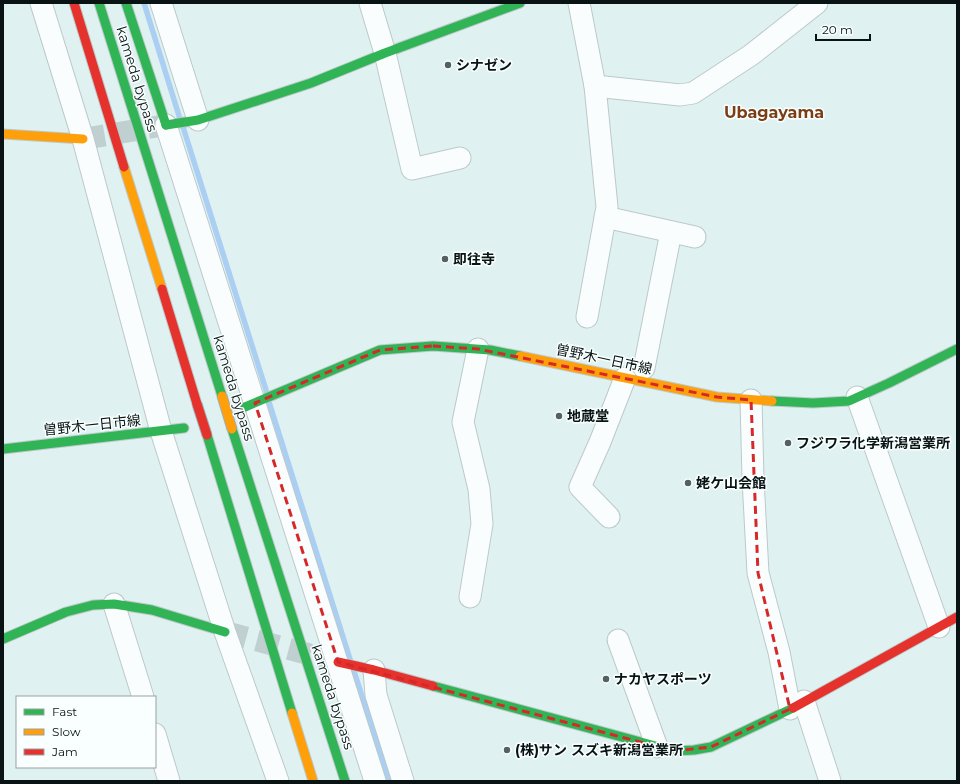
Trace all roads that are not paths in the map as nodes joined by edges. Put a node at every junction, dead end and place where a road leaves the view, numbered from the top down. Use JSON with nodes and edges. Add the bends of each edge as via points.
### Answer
{"nodes":[{"id":1,"x":41,"y":3,"type":"edge"},
{"id":2,"x":74,"y":3,"type":"edge"},
{"id":3,"x":98,"y":3,"type":"edge"},
{"id":4,"x":126,"y":3,"type":"edge"},
{"id":5,"x":161,"y":3,"type":"edge"},
{"id":6,"x":370,"y":3,"type":"edge"},
{"id":7,"x":520,"y":3,"type":"edge"},
{"id":8,"x":579,"y":3,"type":"edge"},
{"id":9,"x":817,"y":3,"type":"edge"},
{"id":10,"x":385,"y":53,"type":"junction"},
{"id":11,"x":595,"y":86,"type":"junction"},
{"id":12,"x":194,"y":121,"type":"junction"},
{"id":13,"x":170,"y":124,"type":"junction"},
{"id":14,"x":3,"y":134,"type":"edge"},
{"id":15,"x":83,"y":138,"type":"junction"},
{"id":16,"x":460,"y":158,"type":"dead end"},
{"id":17,"x":605,"y":217,"type":"junction"},
{"id":18,"x":672,"y":232,"type":"junction"},
{"id":19,"x":695,"y":237,"type":"dead end"},
{"id":20,"x":587,"y":317,"type":"dead end"},
{"id":21,"x":478,"y":349,"type":"junction"},
{"id":22,"x":957,"y":349,"type":"edge"},
{"id":23,"x":644,"y":368,"type":"dead end"},
{"id":24,"x":625,"y":378,"type":"junction"},
{"id":25,"x":857,"y":397,"type":"junction"},
{"id":26,"x":750,"y":400,"type":"junction"},
{"id":27,"x":253,"y":404,"type":"junction"},
{"id":28,"x":184,"y":428,"type":"dead end"},
{"id":29,"x":161,"y":431,"type":"junction"},
{"id":30,"x":3,"y":449,"type":"edge"},
{"id":31,"x":609,"y":517,"type":"dead end"},
{"id":32,"x":470,"y":597,"type":"dead end"},
{"id":33,"x":114,"y":604,"type":"junction"},
{"id":34,"x":948,"y":622,"type":"edge"},
{"id":35,"x":225,"y":632,"type":"junction"},
{"id":36,"x":3,"y":639,"type":"edge"},
{"id":37,"x":618,"y":640,"type":"dead end"},
{"id":38,"x":340,"y":663,"type":"junction"},
{"id":39,"x":366,"y":668,"type":"junction"},
{"id":40,"x":143,"y":696,"type":"edge"},
{"id":41,"x":797,"y":705,"type":"junction"},
{"id":42,"x":156,"y":737,"type":"edge"},
{"id":43,"x":657,"y":747,"type":"junction"},
{"id":44,"x":170,"y":781,"type":"edge"},
{"id":45,"x":278,"y":781,"type":"edge"},
{"id":46,"x":313,"y":781,"type":"edge"},
{"id":47,"x":345,"y":781,"type":"edge"},
{"id":48,"x":375,"y":781,"type":"edge"},
{"id":49,"x":403,"y":781,"type":"edge"},
{"id":50,"x":830,"y":781,"type":"edge"}],
"edges":[{"from":1,"to":15,"type":"street"},
{"from":2,"to":46,"type":"main road","bridge":true},
{"from":3,"to":47,"type":"main road","name":"kameda bypass","bridge":true},
{"from":4,"to":13,"type":"main road"},
{"from":5,"to":12,"type":"street"},
{"from":6,"to":10,"type":"street"},
{"from":7,"to":10,"type":"main road"},
{"from":8,"to":11,"type":"street"},
{"from":9,"to":11,"type":"street","via":[[751,55],[693,93],[680,95]]},
{"from":10,"to":12,"type":"main road","via":[[311,83]]},
{"from":10,"to":16,"type":"street","via":[[412,169]]},
{"from":11,"to":17,"type":"street","via":[[607,207]]},
{"from":12,"to":13,"type":"main road"},
{"from":13,"to":27,"type":"street"},
{"from":14,"to":15,"type":"main road"},
{"from":15,"to":29,"type":"street"},
{"from":17,"to":18,"type":"street"},
{"from":17,"to":20,"type":"street"},
{"from":18,"to":19,"type":"street"},
{"from":18,"to":23,"type":"street"},
{"from":21,"to":24,"type":"main road","name":"曽野木一日市線"},
{"from":21,"to":27,"type":"main road","name":"曽野木一日市線","via":[[433,346],[380,350]]},
{"from":21,"to":32,"type":"street","via":[[463,422],[479,489],[482,524]]},
{"from":22,"to":25,"type":"main road","name":"曽野木一日市線","via":[[889,384]]},
{"from":24,"to":26,"type":"main road","name":"曽野木一日市線","via":[[717,397]]},
{"from":24,"to":31,"type":"street","via":[[580,487]]},
{"from":25,"to":26,"type":"main road","name":"曽野木一日市線","via":[[850,401],[813,403]]},
{"from":25,"to":34,"type":"street"},
{"from":26,"to":41,"type":"street","via":[[758,573],[779,652]]},
{"from":27,"to":38,"type":"street"},
{"from":28,"to":29,"type":"main road","name":"曽野木一日市線"},
{"from":29,"to":30,"type":"main road","name":"曽野木一日市線"},
{"from":29,"to":35,"type":"street"},
{"from":33,"to":35,"type":"main road","via":[[152,610]]},
{"from":33,"to":36,"type":"main road","via":[[93,605],[66,612]]},
{"from":33,"to":40,"type":"street"},
{"from":34,"to":41,"type":"main road"},
{"from":35,"to":45,"type":"street"},
{"from":37,"to":43,"type":"street"},
{"from":38,"to":39,"type":"main road"},
{"from":38,"to":48,"type":"street"},
{"from":39,"to":43,"type":"main road"},
{"from":39,"to":49,"type":"street"},
{"from":41,"to":43,"type":"main road","via":[[711,747],[674,751]]},
{"from":41,"to":50,"type":"street"},
{"from":42,"to":44,"type":"street"}]}
